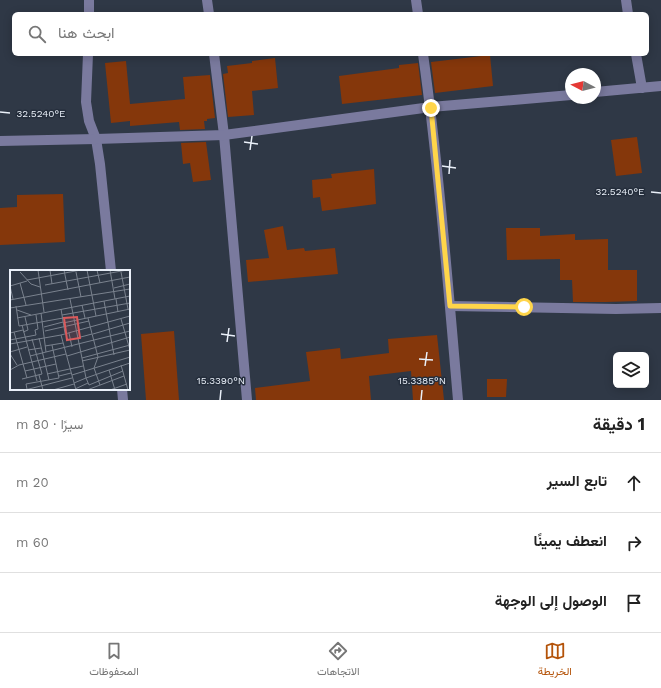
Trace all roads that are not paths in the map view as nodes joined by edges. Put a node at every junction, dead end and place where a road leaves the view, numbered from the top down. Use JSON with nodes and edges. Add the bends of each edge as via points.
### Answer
{"nodes":[{"id":1,"x":88,"y":0,"type":"edge"},
{"id":2,"x":207,"y":0,"type":"edge"},
{"id":3,"x":416,"y":0,"type":"edge"},
{"id":4,"x":626,"y":0,"type":"edge"},
{"id":5,"x":89,"y":12,"type":"edge"},
{"id":6,"x":209,"y":12,"type":"edge"},
{"id":7,"x":418,"y":12,"type":"edge"},
{"id":8,"x":628,"y":12,"type":"edge"},
{"id":9,"x":88,"y":56,"type":"edge"},
{"id":10,"x":214,"y":56,"type":"edge"},
{"id":11,"x":424,"y":56,"type":"edge"},
{"id":12,"x":636,"y":56,"type":"edge"},
{"id":13,"x":661,"y":86,"type":"edge"},
{"id":14,"x":642,"y":88,"type":"junction"},
{"id":15,"x":601,"y":91,"type":"edge"},
{"id":16,"x":565,"y":96,"type":"edge"},
{"id":17,"x":431,"y":108,"type":"junction"},
{"id":18,"x":224,"y":135,"type":"junction"},
{"id":19,"x":96,"y":139,"type":"junction"},
{"id":20,"x":0,"y":141,"type":"edge"},
{"id":21,"x":110,"y":270,"type":"edge"},
{"id":22,"x":450,"y":306,"type":"junction"},
{"id":23,"x":661,"y":308,"type":"edge"},
{"id":24,"x":122,"y":390,"type":"edge"},
{"id":25,"x":123,"y":400,"type":"edge"},
{"id":26,"x":247,"y":400,"type":"edge"},
{"id":27,"x":458,"y":400,"type":"edge"}],
"edges":[{"from":1,"to":5,"type":"street"},
{"from":2,"to":6,"type":"street"},
{"from":3,"to":7,"type":"street"},
{"from":4,"to":8,"type":"street"},
{"from":9,"to":19,"type":"street","via":[[86,102]]},
{"from":10,"to":18,"type":"street"},
{"from":11,"to":17,"type":"street"},
{"from":12,"to":14,"type":"street"},
{"from":13,"to":14,"type":"street"},
{"from":14,"to":15,"type":"street"},
{"from":16,"to":17,"type":"street"},
{"from":17,"to":18,"type":"street"},
{"from":17,"to":22,"type":"street"},
{"from":18,"to":19,"type":"street"},
{"from":18,"to":26,"type":"street"},
{"from":19,"to":20,"type":"street"},
{"from":19,"to":21,"type":"street"},
{"from":22,"to":23,"type":"street"},
{"from":22,"to":27,"type":"street"},
{"from":24,"to":25,"type":"street"}]}
